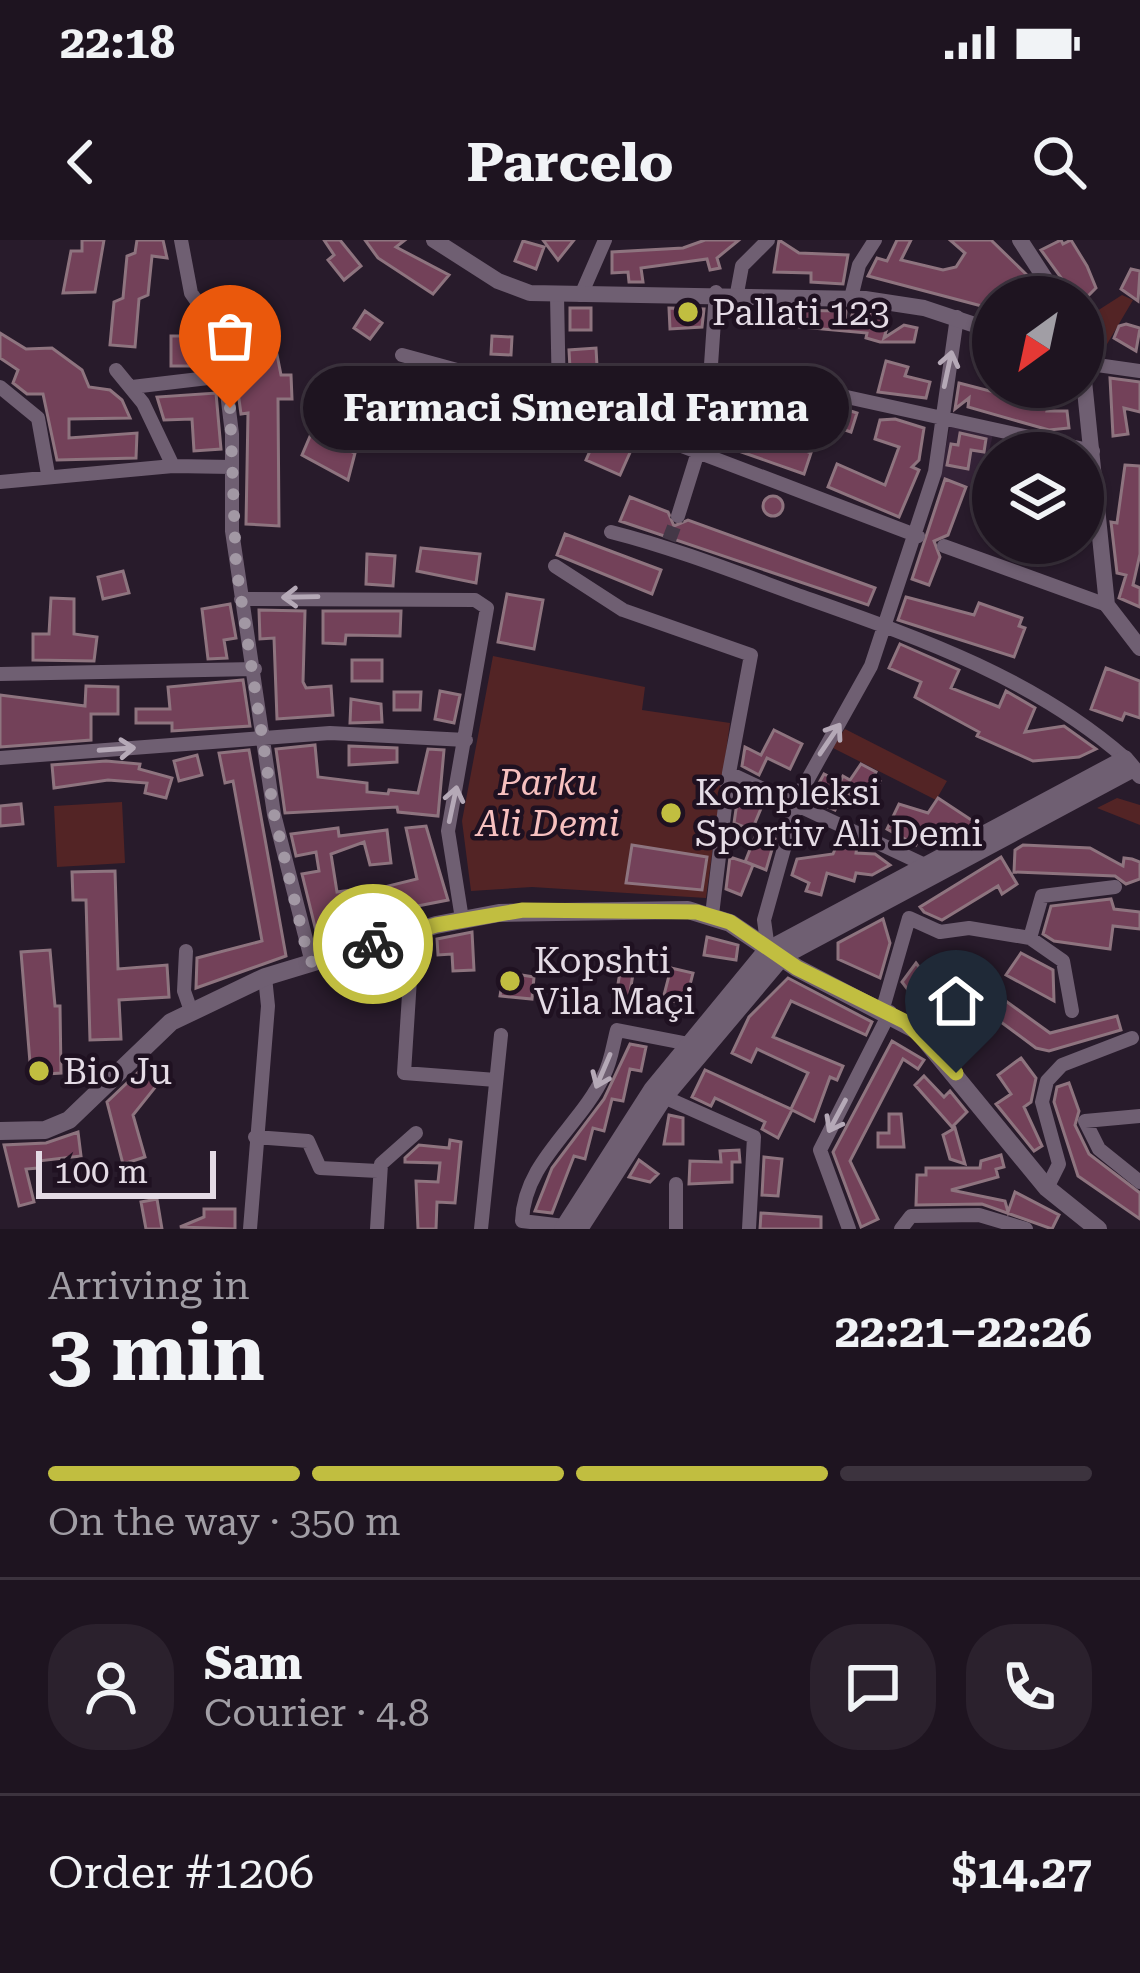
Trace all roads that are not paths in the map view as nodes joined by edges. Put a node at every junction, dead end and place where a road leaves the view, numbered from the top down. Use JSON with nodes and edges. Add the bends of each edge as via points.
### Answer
{"nodes":[{"id":1,"x":181,"y":240,"type":"edge"},
{"id":2,"x":434,"y":240,"type":"edge"},
{"id":3,"x":605,"y":240,"type":"edge"},
{"id":4,"x":769,"y":240,"type":"edge"},
{"id":5,"x":875,"y":240,"type":"edge"},
{"id":6,"x":1020,"y":240,"type":"edge"},
{"id":7,"x":1043,"y":276,"type":"edge"},
{"id":8,"x":716,"y":292,"type":"junction"},
{"id":9,"x":737,"y":293,"type":"junction"},
{"id":10,"x":557,"y":295,"type":"junction"},
{"id":11,"x":581,"y":295,"type":"junction"},
{"id":12,"x":851,"y":298,"type":"junction"},
{"id":13,"x":957,"y":317,"type":"junction"},
{"id":14,"x":972,"y":323,"type":"edge"},
{"id":15,"x":402,"y":356,"type":"dead end"},
{"id":16,"x":1104,"y":368,"type":"edge"},
{"id":17,"x":116,"y":370,"type":"dead end"},
{"id":18,"x":1140,"y":371,"type":"edge"},
{"id":19,"x":224,"y":376,"type":"junction"},
{"id":20,"x":711,"y":379,"type":"junction"},
{"id":21,"x":0,"y":387,"type":"edge"},
{"id":22,"x":132,"y":387,"type":"junction"},
{"id":23,"x":559,"y":399,"type":"junction"},
{"id":24,"x":944,"y":420,"type":"junction"},
{"id":25,"x":1002,"y":432,"type":"edge"},
{"id":26,"x":701,"y":453,"type":"junction"},
{"id":27,"x":173,"y":466,"type":"junction"},
{"id":28,"x":232,"y":467,"type":"junction"},
{"id":29,"x":48,"y":474,"type":"junction"},
{"id":30,"x":0,"y":482,"type":"edge"},
{"id":31,"x":678,"y":516,"type":"tunnel mouth"},
{"id":32,"x":611,"y":532,"type":"dead end"},
{"id":33,"x":916,"y":535,"type":"junction"},
{"id":34,"x":944,"y":546,"type":"dead end"},
{"id":35,"x":1104,"y":564,"type":"edge"},
{"id":36,"x":555,"y":566,"type":"dead end"},
{"id":37,"x":242,"y":599,"type":"junction"},
{"id":38,"x":1108,"y":605,"type":"junction"},
{"id":39,"x":885,"y":626,"type":"junction"},
{"id":40,"x":1140,"y":648,"type":"edge"},
{"id":41,"x":256,"y":670,"type":"junction"},
{"id":42,"x":0,"y":674,"type":"edge"},
{"id":43,"x":263,"y":738,"type":"junction"},
{"id":44,"x":466,"y":740,"type":"junction"},
{"id":45,"x":0,"y":758,"type":"edge"},
{"id":46,"x":1133,"y":768,"type":"edge"},
{"id":47,"x":729,"y":773,"type":"junction"},
{"id":48,"x":796,"y":805,"type":"junction"},
{"id":49,"x":925,"y":865,"type":"junction"},
{"id":50,"x":1115,"y":887,"type":"dead end"},
{"id":51,"x":712,"y":915,"type":"junction"},
{"id":52,"x":461,"y":920,"type":"junction"},
{"id":53,"x":413,"y":932,"type":"junction"},
{"id":54,"x":1030,"y":938,"type":"junction"},
{"id":55,"x":186,"y":950,"type":"dead end"},
{"id":56,"x":774,"y":954,"type":"junction"},
{"id":57,"x":312,"y":963,"type":"junction"},
{"id":58,"x":265,"y":977,"type":"junction"},
{"id":59,"x":190,"y":1008,"type":"junction"},
{"id":60,"x":886,"y":1010,"type":"junction"},
{"id":61,"x":1072,"y":1011,"type":"dead end"},
{"id":62,"x":501,"y":1035,"type":"dead end"},
{"id":63,"x":1132,"y":1038,"type":"dead end"},
{"id":64,"x":689,"y":1044,"type":"junction"},
{"id":65,"x":496,"y":1080,"type":"junction"},
{"id":66,"x":664,"y":1096,"type":"junction"},
{"id":67,"x":1140,"y":1116,"type":"edge"},
{"id":68,"x":0,"y":1130,"type":"edge"},
{"id":69,"x":416,"y":1133,"type":"dead end"},
{"id":70,"x":255,"y":1137,"type":"junction"},
{"id":71,"x":378,"y":1171,"type":"junction"},
{"id":72,"x":1140,"y":1182,"type":"edge"},
{"id":73,"x":676,"y":1184,"type":"dead end"},
{"id":74,"x":1047,"y":1187,"type":"junction"},
{"id":75,"x":1085,"y":1225,"type":"edge"},
{"id":76,"x":569,"y":1228,"type":"edge"},
{"id":77,"x":250,"y":1229,"type":"edge"},
{"id":78,"x":377,"y":1229,"type":"edge"},
{"id":79,"x":481,"y":1229,"type":"edge"},
{"id":80,"x":676,"y":1229,"type":"edge"},
{"id":81,"x":749,"y":1229,"type":"edge"},
{"id":82,"x":849,"y":1229,"type":"edge"},
{"id":83,"x":902,"y":1229,"type":"edge"},
{"id":84,"x":1026,"y":1229,"type":"edge"}],
"edges":[{"from":1,"to":19,"type":"street","via":[[191,293],[207,316]]},
{"from":2,"to":10,"type":"street","via":[[509,286]]},
{"from":3,"to":11,"type":"street"},
{"from":4,"to":9,"type":"street","via":[[742,266]]},
{"from":5,"to":12,"type":"street"},
{"from":6,"to":7,"type":"street"},
{"from":8,"to":9,"type":"street"},
{"from":8,"to":11,"type":"street"},
{"from":8,"to":20,"type":"street"},
{"from":9,"to":12,"type":"street"},
{"from":10,"to":11,"type":"street"},
{"from":10,"to":23,"type":"street"},
{"from":12,"to":13,"type":"street"},
{"from":13,"to":14,"type":"street"},
{"from":24,"to":13,"type":"street","one_way":true},
{"from":15,"to":23,"type":"street"},
{"from":16,"to":18,"type":"street"},
{"from":17,"to":22,"type":"street"},
{"from":19,"to":22,"type":"street"},
{"from":19,"to":28,"type":"street"},
{"from":20,"to":24,"type":"street","via":[[824,392]]},
{"from":20,"to":26,"type":"street"},
{"from":21,"to":29,"type":"street","via":[[38,418]]},
{"from":22,"to":27,"type":"street"},
{"from":23,"to":26,"type":"street"},
{"from":24,"to":25,"type":"street"},
{"from":24,"to":33,"type":"street"},
{"from":26,"to":31,"type":"street"},
{"from":26,"to":33,"type":"street"},
{"from":27,"to":28,"type":"street"},
{"from":27,"to":29,"type":"street"},
{"from":28,"to":37,"type":"street"},
{"from":29,"to":30,"type":"street"},
{"from":32,"to":39,"type":"street","via":[[668,544]]},
{"from":33,"to":39,"type":"street"},
{"from":34,"to":38,"type":"street"},
{"from":35,"to":38,"type":"street"},
{"from":36,"to":47,"type":"street","via":[[623,610],[751,655]]},
{"from":37,"to":41,"type":"street"},
{"from":44,"to":37,"type":"street","one_way":true,"via":[[489,616],[481,602]]},
{"from":38,"to":40,"type":"street"},
{"from":39,"to":46,"type":"street","via":[[1028,687]]},
{"from":48,"to":39,"type":"street","one_way":true},
{"from":41,"to":42,"type":"street"},
{"from":41,"to":43,"type":"street"},
{"from":43,"to":44,"type":"street","via":[[389,732]]},
{"from":45,"to":43,"type":"street","one_way":true},
{"from":43,"to":57,"type":"street","via":[[276,827]]},
{"from":52,"to":44,"type":"street","one_way":true,"via":[[448,831]]},
{"from":46,"to":49,"type":"street"},
{"from":46,"to":56,"type":"street"},
{"from":47,"to":48,"type":"street"},
{"from":47,"to":51,"type":"street"},
{"from":48,"to":49,"type":"street"},
{"from":48,"to":56,"type":"street","via":[[764,920]]},
{"from":49,"to":56,"type":"street"},
{"from":50,"to":54,"type":"street","via":[[1042,896]]},
{"from":51,"to":52,"type":"main road","via":[[531,910]]},
{"from":51,"to":56,"type":"main road"},
{"from":52,"to":53,"type":"main road"},
{"from":53,"to":57,"type":"main road"},
{"from":53,"to":65,"type":"street","via":[[404,1073]]},
{"from":54,"to":60,"type":"street","via":[[940,932],[909,918]]},
{"from":54,"to":61,"type":"street","via":[[1063,961]]},
{"from":55,"to":59,"type":"street"},
{"from":56,"to":60,"type":"main road"},
{"from":56,"to":64,"type":"main road"},
{"from":56,"to":66,"type":"main road"},
{"from":57,"to":58,"type":"main road"},
{"from":58,"to":59,"type":"main road"},
{"from":58,"to":70,"type":"street"},
{"from":59,"to":68,"type":"main road","via":[[69,1120],[45,1130]]},
{"from":60,"to":74,"type":"main road","via":[[918,1031]]},
{"from":60,"to":82,"type":"street","one_way":true,"via":[[820,1150]]},
{"from":62,"to":65,"type":"street"},
{"from":63,"to":74,"type":"street","via":[[1062,1065],[1047,1081],[1042,1102],[1059,1164]]},
{"from":64,"to":76,"type":"main road","via":[[622,1132]]},
{"from":64,"to":76,"type":"street","one_way":true,"via":[[617,1030],[604,1075],[524,1201],[522,1221]]},
{"from":65,"to":79,"type":"street"},
{"from":66,"to":76,"type":"main road"},
{"from":66,"to":81,"type":"street","via":[[754,1137]]},
{"from":67,"to":72,"type":"street","via":[[1085,1121],[1099,1149]]},
{"from":69,"to":71,"type":"street"},
{"from":70,"to":71,"type":"street","via":[[308,1141],[320,1168]]},
{"from":70,"to":77,"type":"street"},
{"from":71,"to":78,"type":"street"},
{"from":73,"to":80,"type":"street"},
{"from":74,"to":75,"type":"main road"},
{"from":83,"to":84,"type":"street","via":[[911,1216],[955,1214]]}]}
